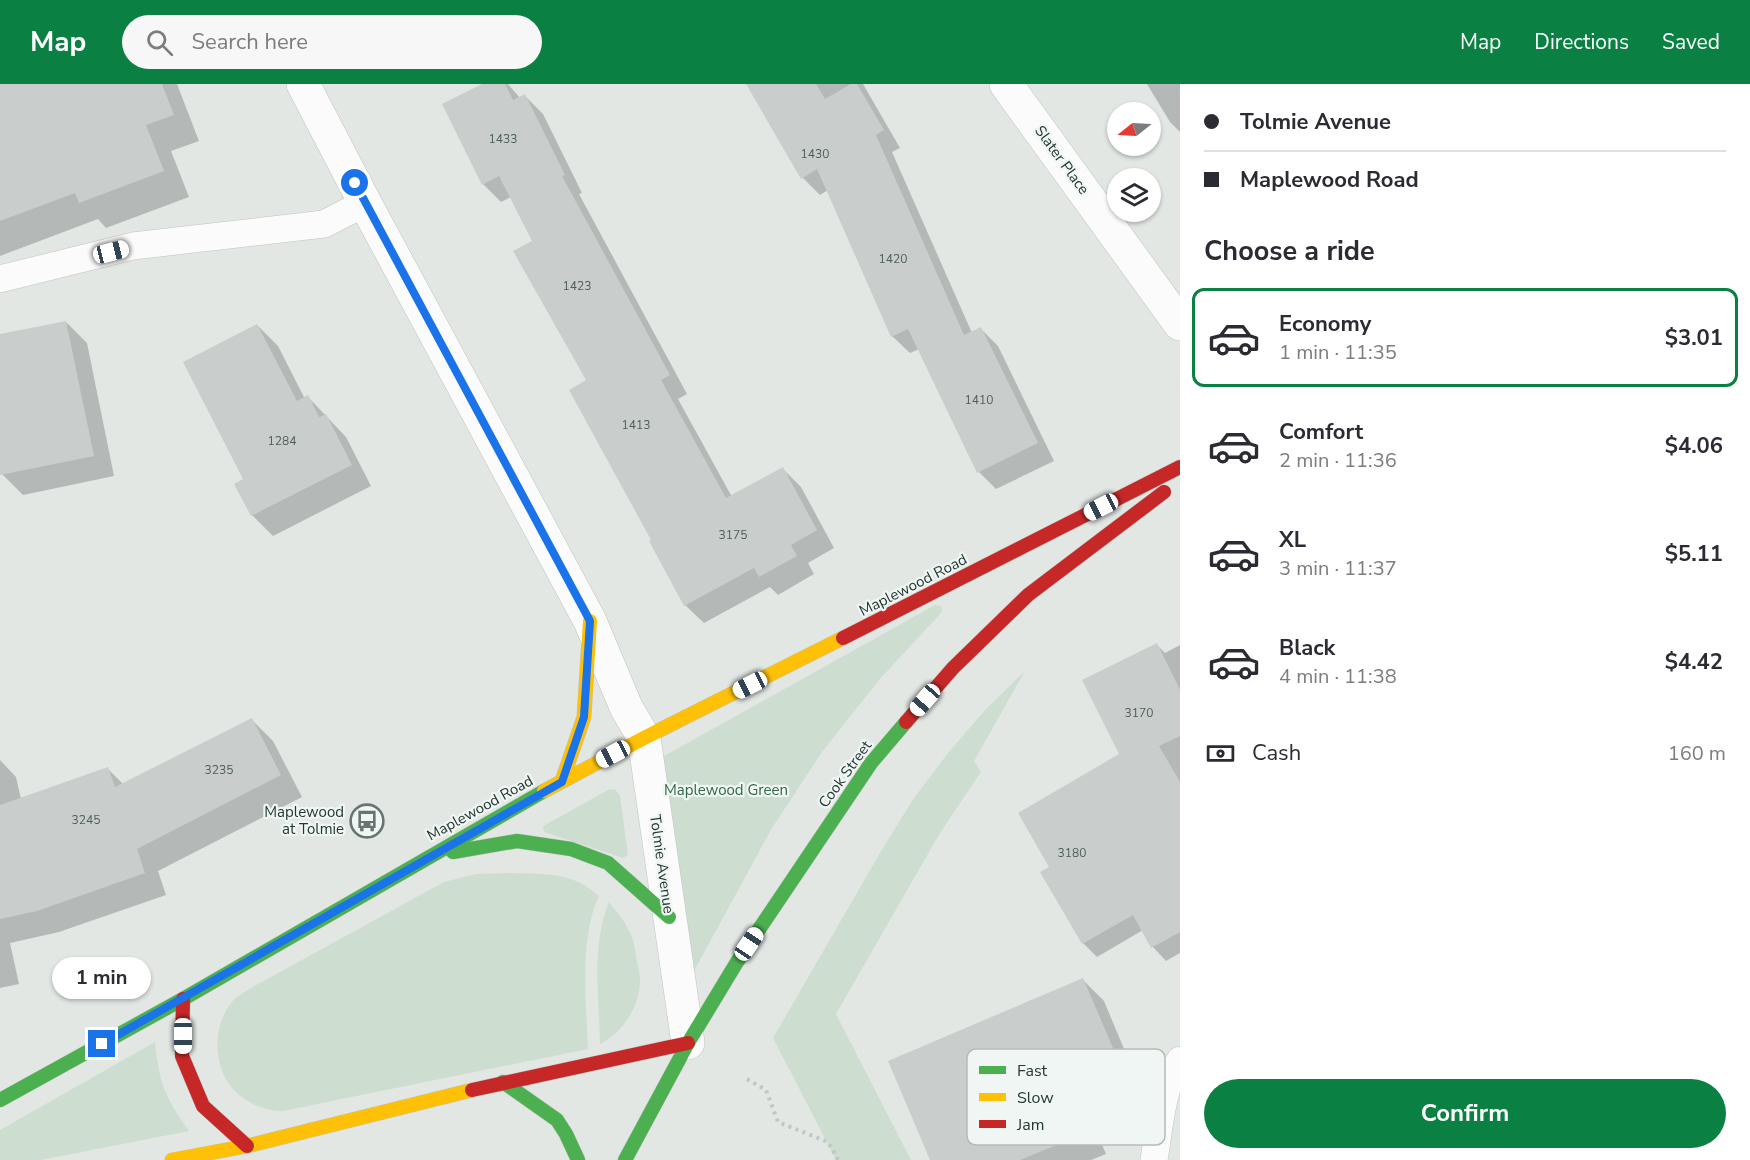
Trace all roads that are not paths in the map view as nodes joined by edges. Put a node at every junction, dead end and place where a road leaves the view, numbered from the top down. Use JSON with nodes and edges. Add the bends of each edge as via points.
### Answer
{"nodes":[{"id":1,"x":303,"y":84,"type":"edge"},
{"id":2,"x":1006,"y":84,"type":"edge"},
{"id":3,"x":365,"y":203,"type":"junction"},
{"id":4,"x":0,"y":279,"type":"edge"},
{"id":5,"x":1180,"y":324,"type":"edge"},
{"id":6,"x":1180,"y":467,"type":"edge"},
{"id":7,"x":1180,"y":481,"type":"edge"},
{"id":8,"x":590,"y":621,"type":"junction"},
{"id":9,"x":644,"y":738,"type":"junction"},
{"id":10,"x":562,"y":782,"type":"junction"},
{"id":11,"x":431,"y":855,"type":"junction"},
{"id":12,"x":669,"y":917,"type":"junction"},
{"id":13,"x":183,"y":999,"type":"junction"},
{"id":14,"x":688,"y":1043,"type":"junction"},
{"id":15,"x":1180,"y":1060,"type":"edge"},
{"id":16,"x":503,"y":1082,"type":"junction"},
{"id":17,"x":1165,"y":1097,"type":"edge"},
{"id":18,"x":0,"y":1100,"type":"edge"},
{"id":19,"x":1157,"y":1145,"type":"edge"},
{"id":20,"x":247,"y":1146,"type":"junction"},
{"id":21,"x":172,"y":1160,"type":"edge"},
{"id":22,"x":578,"y":1160,"type":"edge"},
{"id":23,"x":625,"y":1160,"type":"edge"},
{"id":24,"x":1154,"y":1160,"type":"edge"}],
"edges":[{"from":1,"to":3,"type":"street","name":"Tolmie Avenue"},
{"from":2,"to":5,"type":"street","name":"Slater Place"},
{"from":3,"to":4,"type":"lane","via":[[324,224],[134,246]]},
{"from":3,"to":8,"type":"street","name":"Tolmie Avenue"},
{"from":6,"to":9,"type":"street","name":"Maplewood Road"},
{"from":7,"to":14,"type":"street","name":"Cook Street","via":[[1028,595],[945,677],[871,763],[737,962]]},
{"from":8,"to":9,"type":"street","name":"Tolmie Avenue","via":[[626,707]]},
{"from":8,"to":10,"type":"street","via":[[584,717]]},
{"from":9,"to":10,"type":"street","name":"Maplewood Road"},
{"from":9,"to":12,"type":"street","name":"Tolmie Avenue"},
{"from":10,"to":11,"type":"street","name":"Maplewood Road"},
{"from":11,"to":12,"type":"street","via":[[517,841],[572,849],[608,863]]},
{"from":11,"to":13,"type":"street","name":"Maplewood Road"},
{"from":12,"to":14,"type":"street","name":"Tolmie Avenue"},
{"from":13,"to":18,"type":"street","name":"Maplewood Road"},
{"from":13,"to":20,"type":"street","via":[[182,1056],[203,1106]]},
{"from":14,"to":16,"type":"street"},
{"from":14,"to":23,"type":"street","name":"Cook Street"},
{"from":15,"to":17,"type":"lane"},
{"from":16,"to":20,"type":"street"},
{"from":16,"to":22,"type":"street","via":[[557,1120]]},
{"from":19,"to":24,"type":"lane"},
{"from":20,"to":21,"type":"street"}]}
